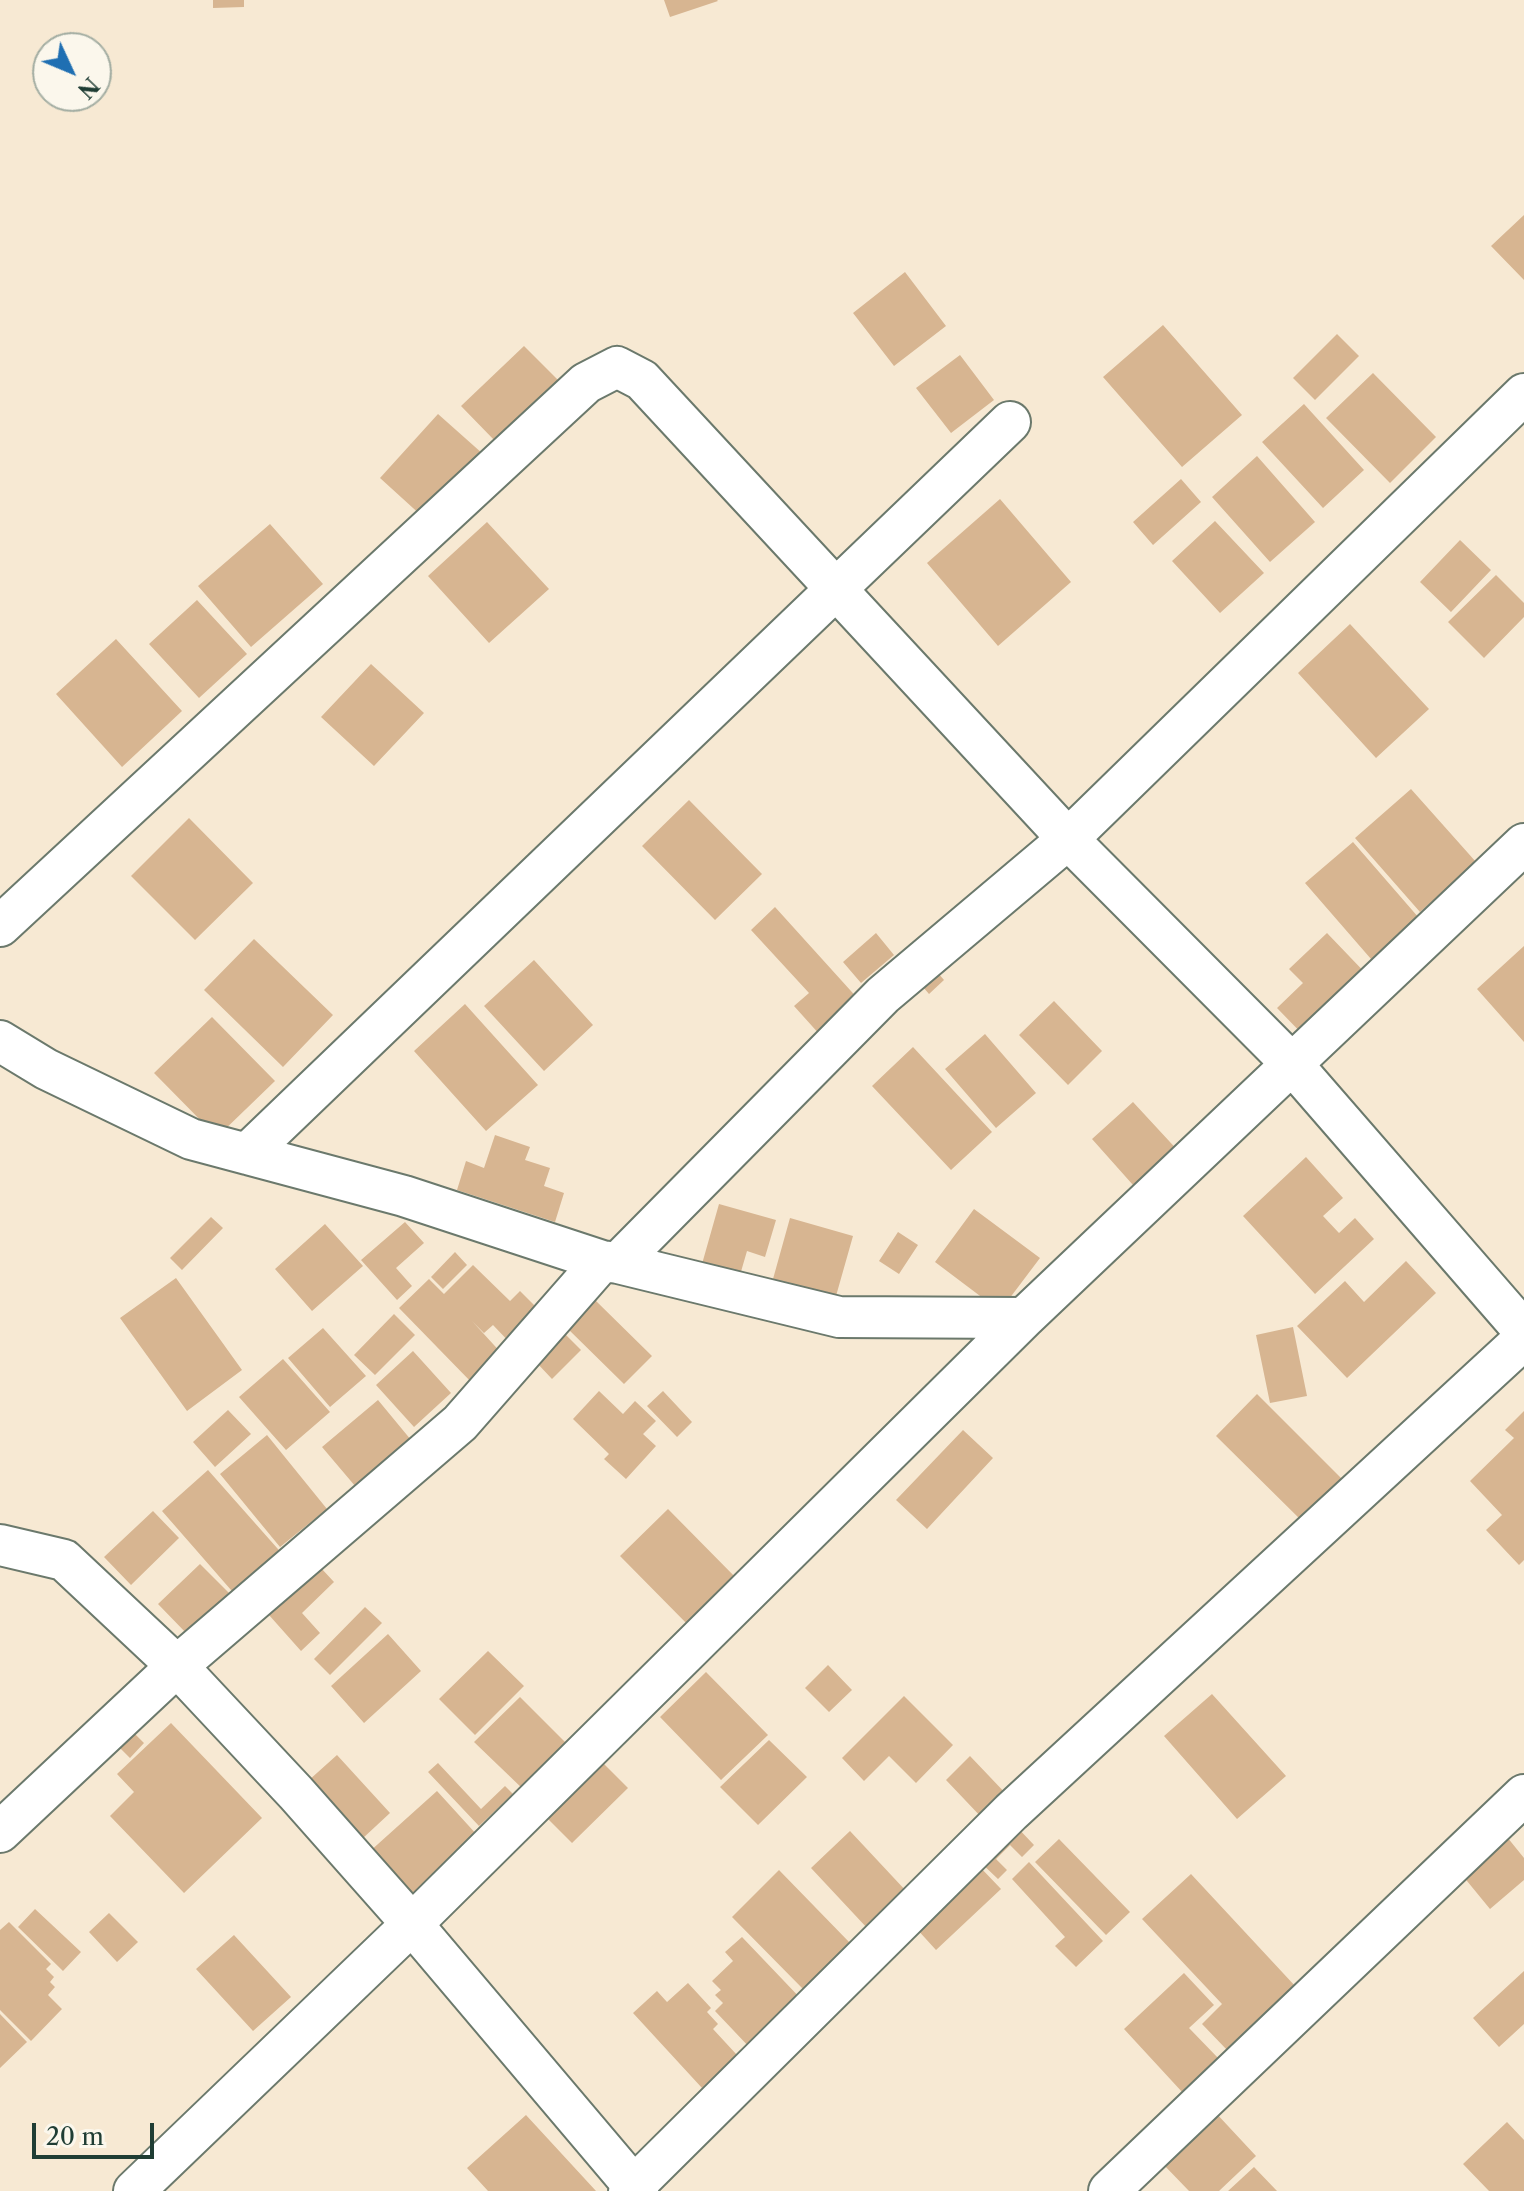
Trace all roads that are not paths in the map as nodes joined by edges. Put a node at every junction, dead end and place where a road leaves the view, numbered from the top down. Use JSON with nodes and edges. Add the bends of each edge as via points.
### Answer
{"nodes":[{"id":1,"x":1524,"y":394,"type":"edge"},
{"id":2,"x":1010,"y":422,"type":"dead end"},
{"id":3,"x":836,"y":589,"type":"junction"},
{"id":4,"x":1068,"y":839,"type":"junction"},
{"id":5,"x":1524,"y":844,"type":"edge"},
{"id":6,"x":0,"y":926,"type":"edge"},
{"id":7,"x":0,"y":1041,"type":"edge"},
{"id":8,"x":1292,"y":1064,"type":"junction"},
{"id":9,"x":247,"y":1154,"type":"junction"},
{"id":10,"x":610,"y":1262,"type":"junction"},
{"id":11,"x":1024,"y":1318,"type":"junction"},
{"id":12,"x":1524,"y":1331,"type":"edge"},
{"id":13,"x":1524,"y":1339,"type":"edge"},
{"id":14,"x":0,"y":1545,"type":"edge"},
{"id":15,"x":177,"y":1666,"type":"junction"},
{"id":16,"x":1524,"y":1795,"type":"edge"},
{"id":17,"x":0,"y":1832,"type":"edge"},
{"id":18,"x":412,"y":1924,"type":"junction"},
{"id":19,"x":634,"y":2190,"type":"edge"},
{"id":20,"x":134,"y":2191,"type":"edge"},
{"id":21,"x":1109,"y":2191,"type":"edge"}],
"edges":[{"from":1,"to":4,"type":"street"},
{"from":2,"to":3,"type":"street"},
{"from":3,"to":4,"type":"street"},
{"from":3,"to":6,"type":"street","via":[[642,380],[617,367],[586,383]]},
{"from":3,"to":9,"type":"street"},
{"from":4,"to":8,"type":"street"},
{"from":4,"to":10,"type":"street","via":[[883,995]]},
{"from":5,"to":8,"type":"street"},
{"from":7,"to":9,"type":"street","via":[[191,1139]]},
{"from":8,"to":11,"type":"street"},
{"from":8,"to":12,"type":"street"},
{"from":9,"to":10,"type":"street","via":[[404,1196]]},
{"from":10,"to":11,"type":"street","via":[[839,1317]]},
{"from":10,"to":15,"type":"street","via":[[460,1423]]},
{"from":11,"to":18,"type":"street"},
{"from":13,"to":19,"type":"street","via":[[1011,1812]]},
{"from":14,"to":15,"type":"street","via":[[64,1560]]},
{"from":15,"to":17,"type":"street"},
{"from":15,"to":18,"type":"street"},
{"from":16,"to":21,"type":"street"},
{"from":18,"to":19,"type":"street"},
{"from":18,"to":20,"type":"street"}]}
